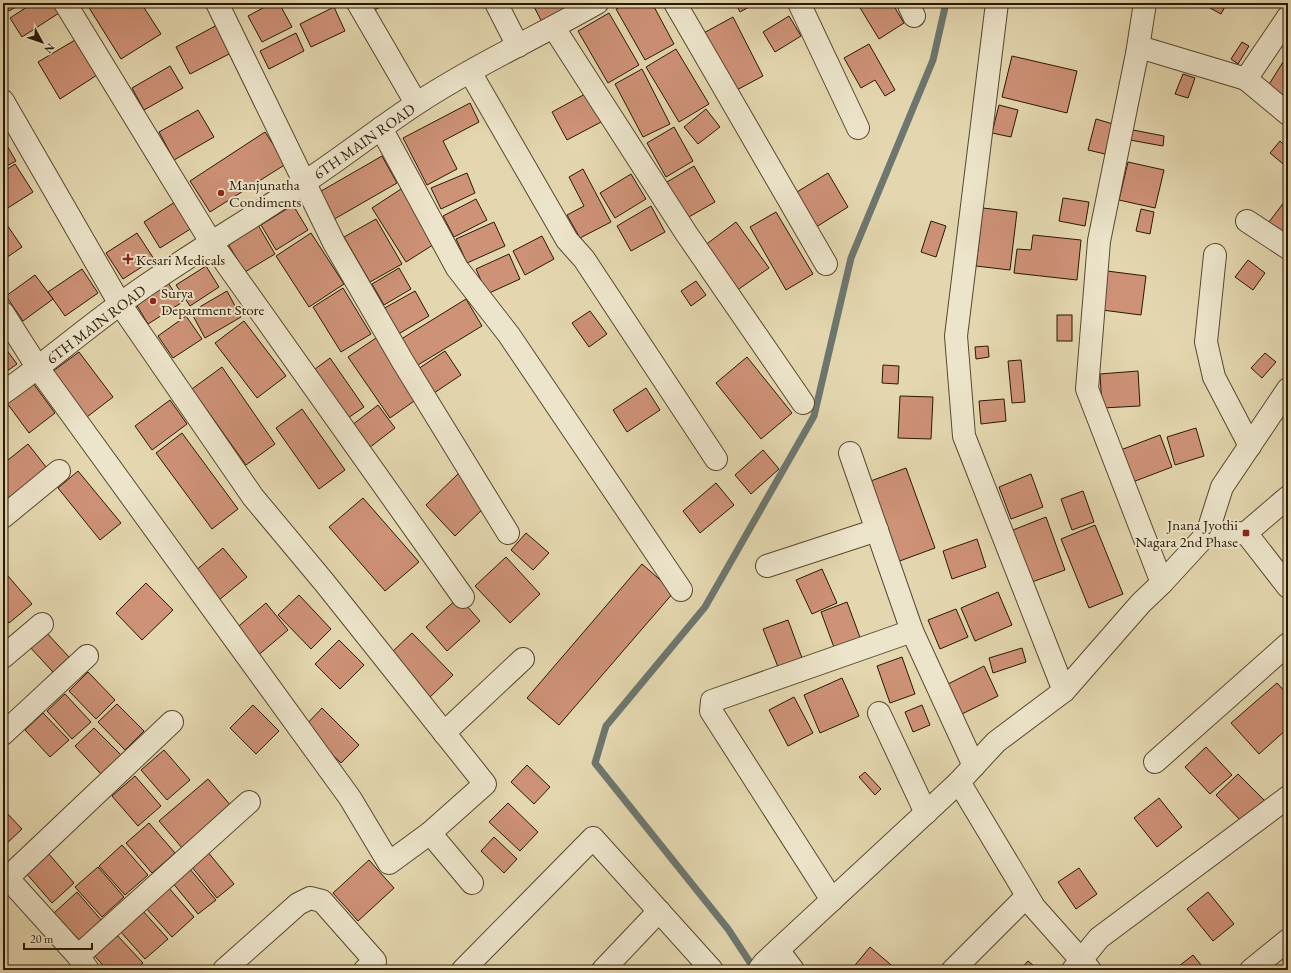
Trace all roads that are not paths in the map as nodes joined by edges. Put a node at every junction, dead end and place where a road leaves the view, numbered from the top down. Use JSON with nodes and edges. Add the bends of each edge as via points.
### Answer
{"nodes":[{"id":1,"x":65,"y":3,"type":"edge"},
{"id":2,"x":217,"y":3,"type":"edge"},
{"id":3,"x":358,"y":3,"type":"edge"},
{"id":4,"x":496,"y":3,"type":"edge"},
{"id":5,"x":597,"y":3,"type":"edge"},
{"id":6,"x":674,"y":3,"type":"edge"},
{"id":7,"x":799,"y":3,"type":"edge"},
{"id":8,"x":997,"y":3,"type":"edge"},
{"id":9,"x":1145,"y":3,"type":"edge"},
{"id":10,"x":1288,"y":17,"type":"edge"},
{"id":11,"x":554,"y":28,"type":"junction"},
{"id":12,"x":518,"y":46,"type":"junction"},
{"id":13,"x":1137,"y":54,"type":"junction"},
{"id":14,"x":470,"y":72,"type":"junction"},
{"id":15,"x":1246,"y":79,"type":"junction"},
{"id":16,"x":3,"y":100,"type":"edge"},
{"id":17,"x":416,"y":104,"type":"junction"},
{"id":18,"x":1288,"y":114,"type":"edge"},
{"id":19,"x":381,"y":128,"type":"junction"},
{"id":20,"x":858,"y":128,"type":"dead end"},
{"id":21,"x":304,"y":183,"type":"junction"},
{"id":22,"x":1247,"y":221,"type":"dead end"},
{"id":23,"x":211,"y":242,"type":"junction"},
{"id":24,"x":1288,"y":248,"type":"edge"},
{"id":25,"x":1215,"y":254,"type":"dead end"},
{"id":26,"x":826,"y":264,"type":"dead end"},
{"id":27,"x":120,"y":304,"type":"junction"},
{"id":28,"x":3,"y":314,"type":"edge"},
{"id":29,"x":38,"y":368,"type":"junction"},
{"id":30,"x":1288,"y":389,"type":"edge"},
{"id":31,"x":3,"y":393,"type":"edge"},
{"id":32,"x":803,"y":403,"type":"dead end"},
{"id":33,"x":1250,"y":446,"type":"junction"},
{"id":34,"x":850,"y":453,"type":"dead end"},
{"id":35,"x":716,"y":459,"type":"dead end"},
{"id":36,"x":58,"y":471,"type":"dead end"},
{"id":37,"x":1288,"y":497,"type":"edge"},
{"id":38,"x":3,"y":517,"type":"edge"},
{"id":39,"x":877,"y":530,"type":"junction"},
{"id":40,"x":508,"y":533,"type":"dead end"},
{"id":41,"x":1246,"y":533,"type":"junction"},
{"id":42,"x":1207,"y":534,"type":"junction"},
{"id":43,"x":767,"y":566,"type":"dead end"},
{"id":44,"x":1162,"y":583,"type":"junction"},
{"id":45,"x":1288,"y":587,"type":"edge"},
{"id":46,"x":681,"y":590,"type":"dead end"},
{"id":47,"x":463,"y":597,"type":"dead end"},
{"id":48,"x":42,"y":624,"type":"dead end"},
{"id":49,"x":912,"y":631,"type":"junction"},
{"id":50,"x":1288,"y":644,"type":"edge"},
{"id":51,"x":87,"y":656,"type":"dead end"},
{"id":52,"x":3,"y":657,"type":"edge"},
{"id":53,"x":523,"y":658,"type":"dead end"},
{"id":54,"x":1064,"y":691,"type":"junction"},
{"id":55,"x":879,"y":714,"type":"dead end"},
{"id":56,"x":172,"y":722,"type":"dead end"},
{"id":57,"x":444,"y":733,"type":"junction"},
{"id":58,"x":3,"y":734,"type":"edge"},
{"id":59,"x":1155,"y":762,"type":"dead end"},
{"id":60,"x":974,"y":766,"type":"junction"},
{"id":61,"x":959,"y":782,"type":"junction"},
{"id":62,"x":1288,"y":797,"type":"edge"},
{"id":63,"x":248,"y":802,"type":"dead end"},
{"id":64,"x":926,"y":813,"type":"junction"},
{"id":65,"x":430,"y":833,"type":"junction"},
{"id":66,"x":4,"y":877,"type":"edge"},
{"id":67,"x":472,"y":883,"type":"dead end"},
{"id":68,"x":1027,"y":896,"type":"junction"},
{"id":69,"x":832,"y":900,"type":"junction"},
{"id":70,"x":659,"y":911,"type":"junction"},
{"id":71,"x":1288,"y":940,"type":"edge"},
{"id":72,"x":767,"y":961,"type":"edge"},
{"id":73,"x":83,"y":963,"type":"edge"},
{"id":74,"x":1081,"y":967,"type":"edge"},
{"id":75,"x":224,"y":970,"type":"edge"},
{"id":76,"x":365,"y":970,"type":"edge"},
{"id":77,"x":463,"y":970,"type":"edge"},
{"id":78,"x":603,"y":970,"type":"edge"},
{"id":79,"x":712,"y":970,"type":"edge"},
{"id":80,"x":792,"y":970,"type":"edge"},
{"id":81,"x":953,"y":970,"type":"edge"},
{"id":82,"x":1251,"y":970,"type":"edge"}],
"edges":[{"from":1,"to":23,"type":"street"},
{"from":2,"to":21,"type":"street"},
{"from":3,"to":17,"type":"street"},
{"from":4,"to":12,"type":"street"},
{"from":5,"to":11,"type":"street","name":"6TH MAIN ROAD"},
{"from":6,"to":26,"type":"street"},
{"from":7,"to":20,"type":"street"},
{"from":8,"to":54,"type":"street","via":[[956,336],[964,436]]},
{"from":9,"to":13,"type":"street"},
{"from":10,"to":15,"type":"street"},
{"from":11,"to":12,"type":"street","name":"6TH MAIN ROAD"},
{"from":11,"to":32,"type":"street","via":[[686,233]]},
{"from":12,"to":14,"type":"street","name":"6TH MAIN ROAD"},
{"from":13,"to":15,"type":"street","via":[[1146,49]]},
{"from":13,"to":44,"type":"street","via":[[1099,241],[1087,389]]},
{"from":14,"to":17,"type":"street","name":"6TH MAIN ROAD"},
{"from":14,"to":35,"type":"street","via":[[567,240],[584,259]]},
{"from":15,"to":18,"type":"street"},
{"from":16,"to":27,"type":"street"},
{"from":17,"to":19,"type":"street","name":"6TH MAIN ROAD"},
{"from":19,"to":21,"type":"street","name":"6TH MAIN ROAD"},
{"from":19,"to":46,"type":"street","via":[[457,268],[509,334]]},
{"from":21,"to":23,"type":"street","name":"6TH MAIN ROAD"},
{"from":21,"to":40,"type":"street","via":[[334,243],[403,362]]},
{"from":22,"to":24,"type":"street"},
{"from":23,"to":27,"type":"street","name":"6TH MAIN ROAD"},
{"from":23,"to":47,"type":"street"},
{"from":25,"to":33,"type":"street","via":[[1206,342],[1214,377]]},
{"from":27,"to":29,"type":"street","name":"6TH MAIN ROAD"},
{"from":27,"to":57,"type":"street","via":[[253,497]]},
{"from":28,"to":29,"type":"street"},
{"from":29,"to":31,"type":"street","name":"6TH MAIN ROAD"},
{"from":29,"to":65,"type":"street","via":[[345,792],[389,863]]},
{"from":30,"to":33,"type":"street"},
{"from":33,"to":42,"type":"street","via":[[1222,487]]},
{"from":34,"to":39,"type":"street"},
{"from":36,"to":38,"type":"street"},
{"from":37,"to":41,"type":"street"},
{"from":39,"to":43,"type":"street"},
{"from":39,"to":49,"type":"street"},
{"from":41,"to":42,"type":"street"},
{"from":41,"to":45,"type":"street"},
{"from":42,"to":44,"type":"street"},
{"from":44,"to":54,"type":"street","via":[[1141,603]]},
{"from":48,"to":52,"type":"street"},
{"from":49,"to":60,"type":"street"},
{"from":49,"to":69,"type":"street","via":[[712,701],[712,711]]},
{"from":50,"to":59,"type":"street"},
{"from":51,"to":58,"type":"street"},
{"from":53,"to":57,"type":"street"},
{"from":54,"to":60,"type":"street","via":[[996,742]]},
{"from":55,"to":64,"type":"street"},
{"from":56,"to":66,"type":"street"},
{"from":57,"to":65,"type":"street","via":[[485,784]]},
{"from":60,"to":61,"type":"street"},
{"from":61,"to":64,"type":"street"},
{"from":61,"to":68,"type":"street"},
{"from":62,"to":74,"type":"street","via":[[1099,938]]},
{"from":63,"to":73,"type":"street"},
{"from":64,"to":69,"type":"street"},
{"from":65,"to":67,"type":"street"},
{"from":66,"to":73,"type":"street"},
{"from":68,"to":74,"type":"street"},
{"from":68,"to":81,"type":"street"},
{"from":69,"to":72,"type":"street"},
{"from":70,"to":77,"type":"street","via":[[593,838]]},
{"from":70,"to":78,"type":"street"},
{"from":70,"to":79,"type":"street"},
{"from":71,"to":82,"type":"street"},
{"from":72,"to":80,"type":"street"},
{"from":75,"to":76,"type":"street","via":[[298,904],[310,898],[322,901],[375,961]]}]}
